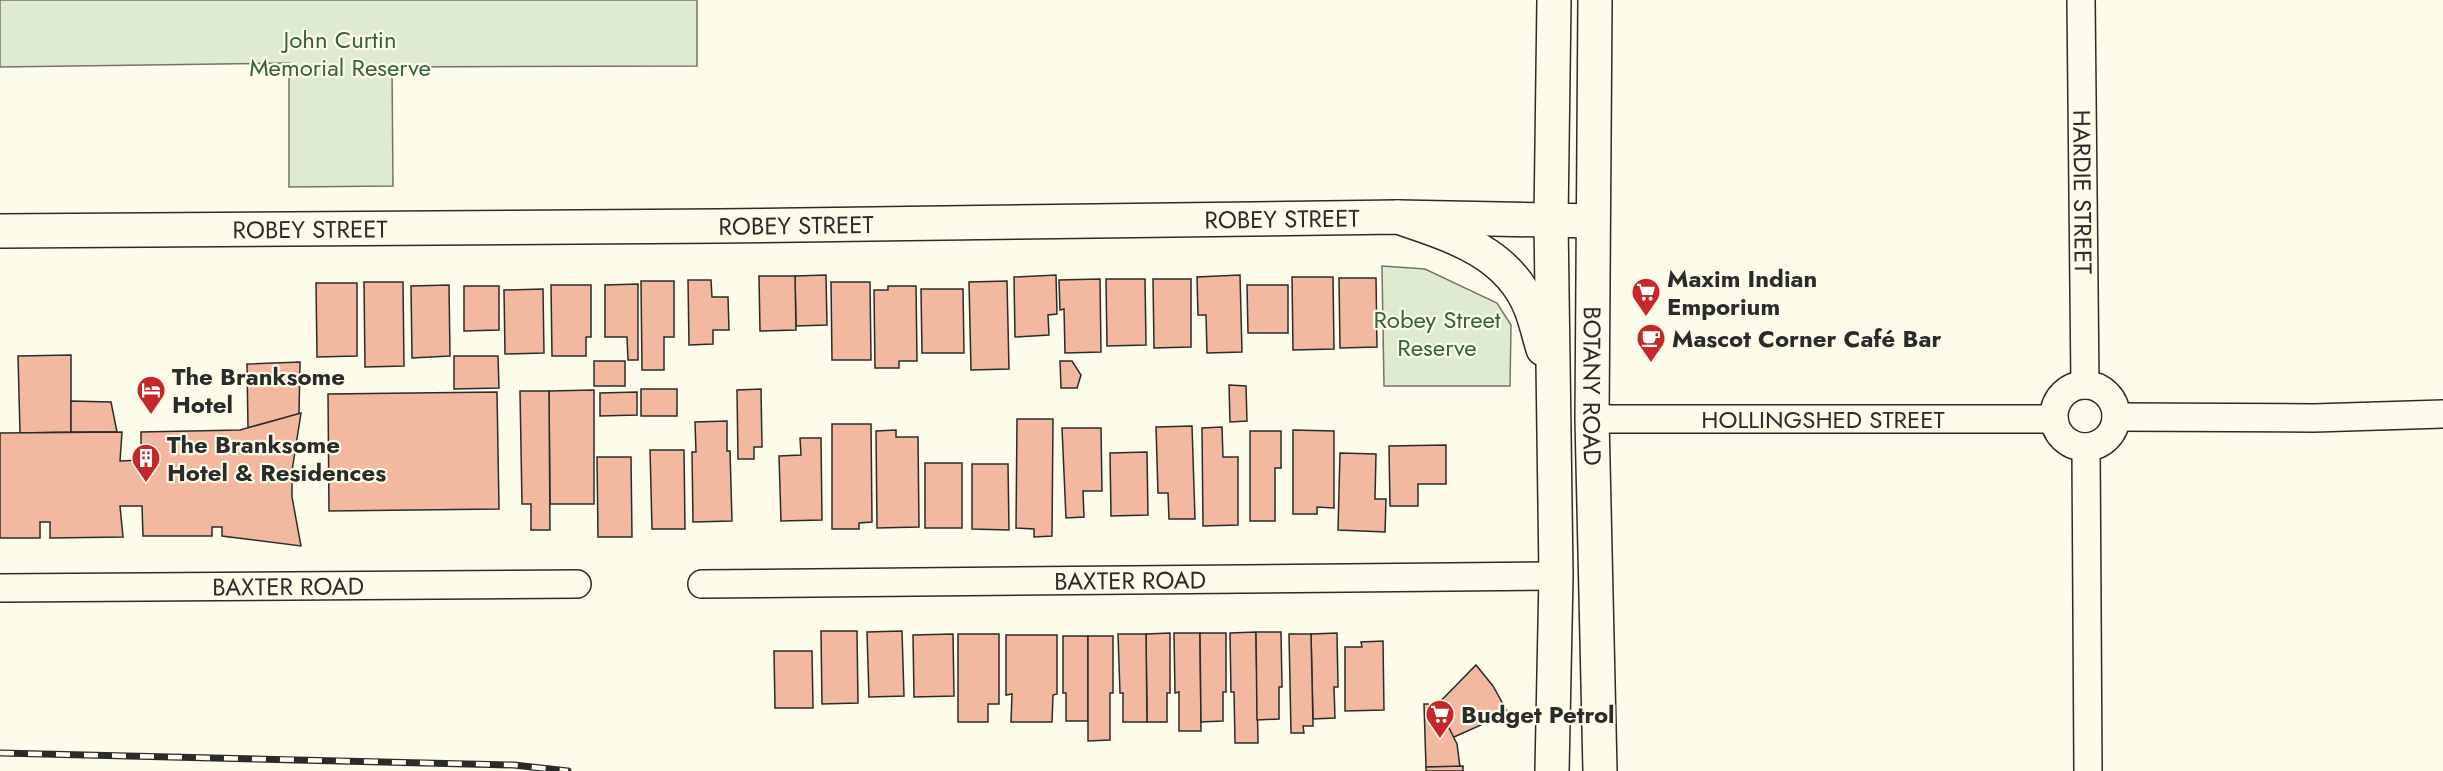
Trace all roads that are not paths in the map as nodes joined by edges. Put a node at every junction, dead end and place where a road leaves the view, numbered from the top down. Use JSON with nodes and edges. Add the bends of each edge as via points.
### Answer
{"nodes":[{"id":1,"x":1554,"y":0,"type":"edge"},
{"id":2,"x":1595,"y":0,"type":"edge"},
{"id":3,"x":2080,"y":0,"type":"edge"},
{"id":4,"x":1398,"y":217,"type":"junction"},
{"id":5,"x":1551,"y":220,"type":"junction"},
{"id":6,"x":1593,"y":221,"type":"junction"},
{"id":7,"x":0,"y":231,"type":"edge"},
{"id":8,"x":2085,"y":385,"type":"junction"},
{"id":9,"x":2443,"y":414,"type":"edge"},
{"id":10,"x":1556,"y":416,"type":"junction"},
{"id":11,"x":2116,"y":417,"type":"junction"},
{"id":12,"x":1592,"y":419,"type":"junction"},
{"id":13,"x":2054,"y":419,"type":"junction"},
{"id":14,"x":2086,"y":447,"type":"junction"},
{"id":15,"x":1556,"y":576,"type":"junction"},
{"id":16,"x":577,"y":584,"type":"dead end"},
{"id":17,"x":702,"y":584,"type":"dead end"},
{"id":18,"x":0,"y":588,"type":"edge"},
{"id":19,"x":1550,"y":766,"type":"edge"},
{"id":20,"x":1600,"y":771,"type":"edge"},
{"id":21,"x":2088,"y":771,"type":"edge"}],
"edges":[{"from":1,"to":5,"type":"main road","name":"BOTANY ROAD"},
{"from":2,"to":6,"type":"main road","name":"BOTANY ROAD"},
{"from":3,"to":8,"type":"street","name":"HARDIE STREET"},
{"from":4,"to":5,"type":"main road","name":"ROBEY STREET"},
{"from":4,"to":7,"type":"main road","name":"ROBEY STREET"},
{"from":4,"to":10,"type":"main road","via":[[1456,237],[1487,254],[1520,287],[1532,309]]},
{"from":5,"to":6,"type":"main road","name":"ROBEY STREET"},
{"from":5,"to":10,"type":"main road","name":"BOTANY ROAD"},
{"from":6,"to":12,"type":"main road","name":"BOTANY ROAD"},
{"from":8,"to":11,"type":"street","via":[[2107,394]]},
{"from":8,"to":13,"type":"street","via":[[2059,399]]},
{"from":9,"to":11,"type":"street"},
{"from":10,"to":15,"type":"main road","name":"BOTANY ROAD"},
{"from":11,"to":14,"type":"street","via":[[2115,426],[2104,441]]},
{"from":12,"to":13,"type":"street","name":"HOLLINGSHED STREET"},
{"from":12,"to":20,"type":"main road","name":"BOTANY ROAD"},
{"from":13,"to":14,"type":"street","via":[[2068,442]]},
{"from":14,"to":21,"type":"street"},
{"from":15,"to":17,"type":"street","name":"BAXTER ROAD"},
{"from":15,"to":19,"type":"main road","name":"BOTANY ROAD"},
{"from":16,"to":18,"type":"street","name":"BAXTER ROAD"}]}
